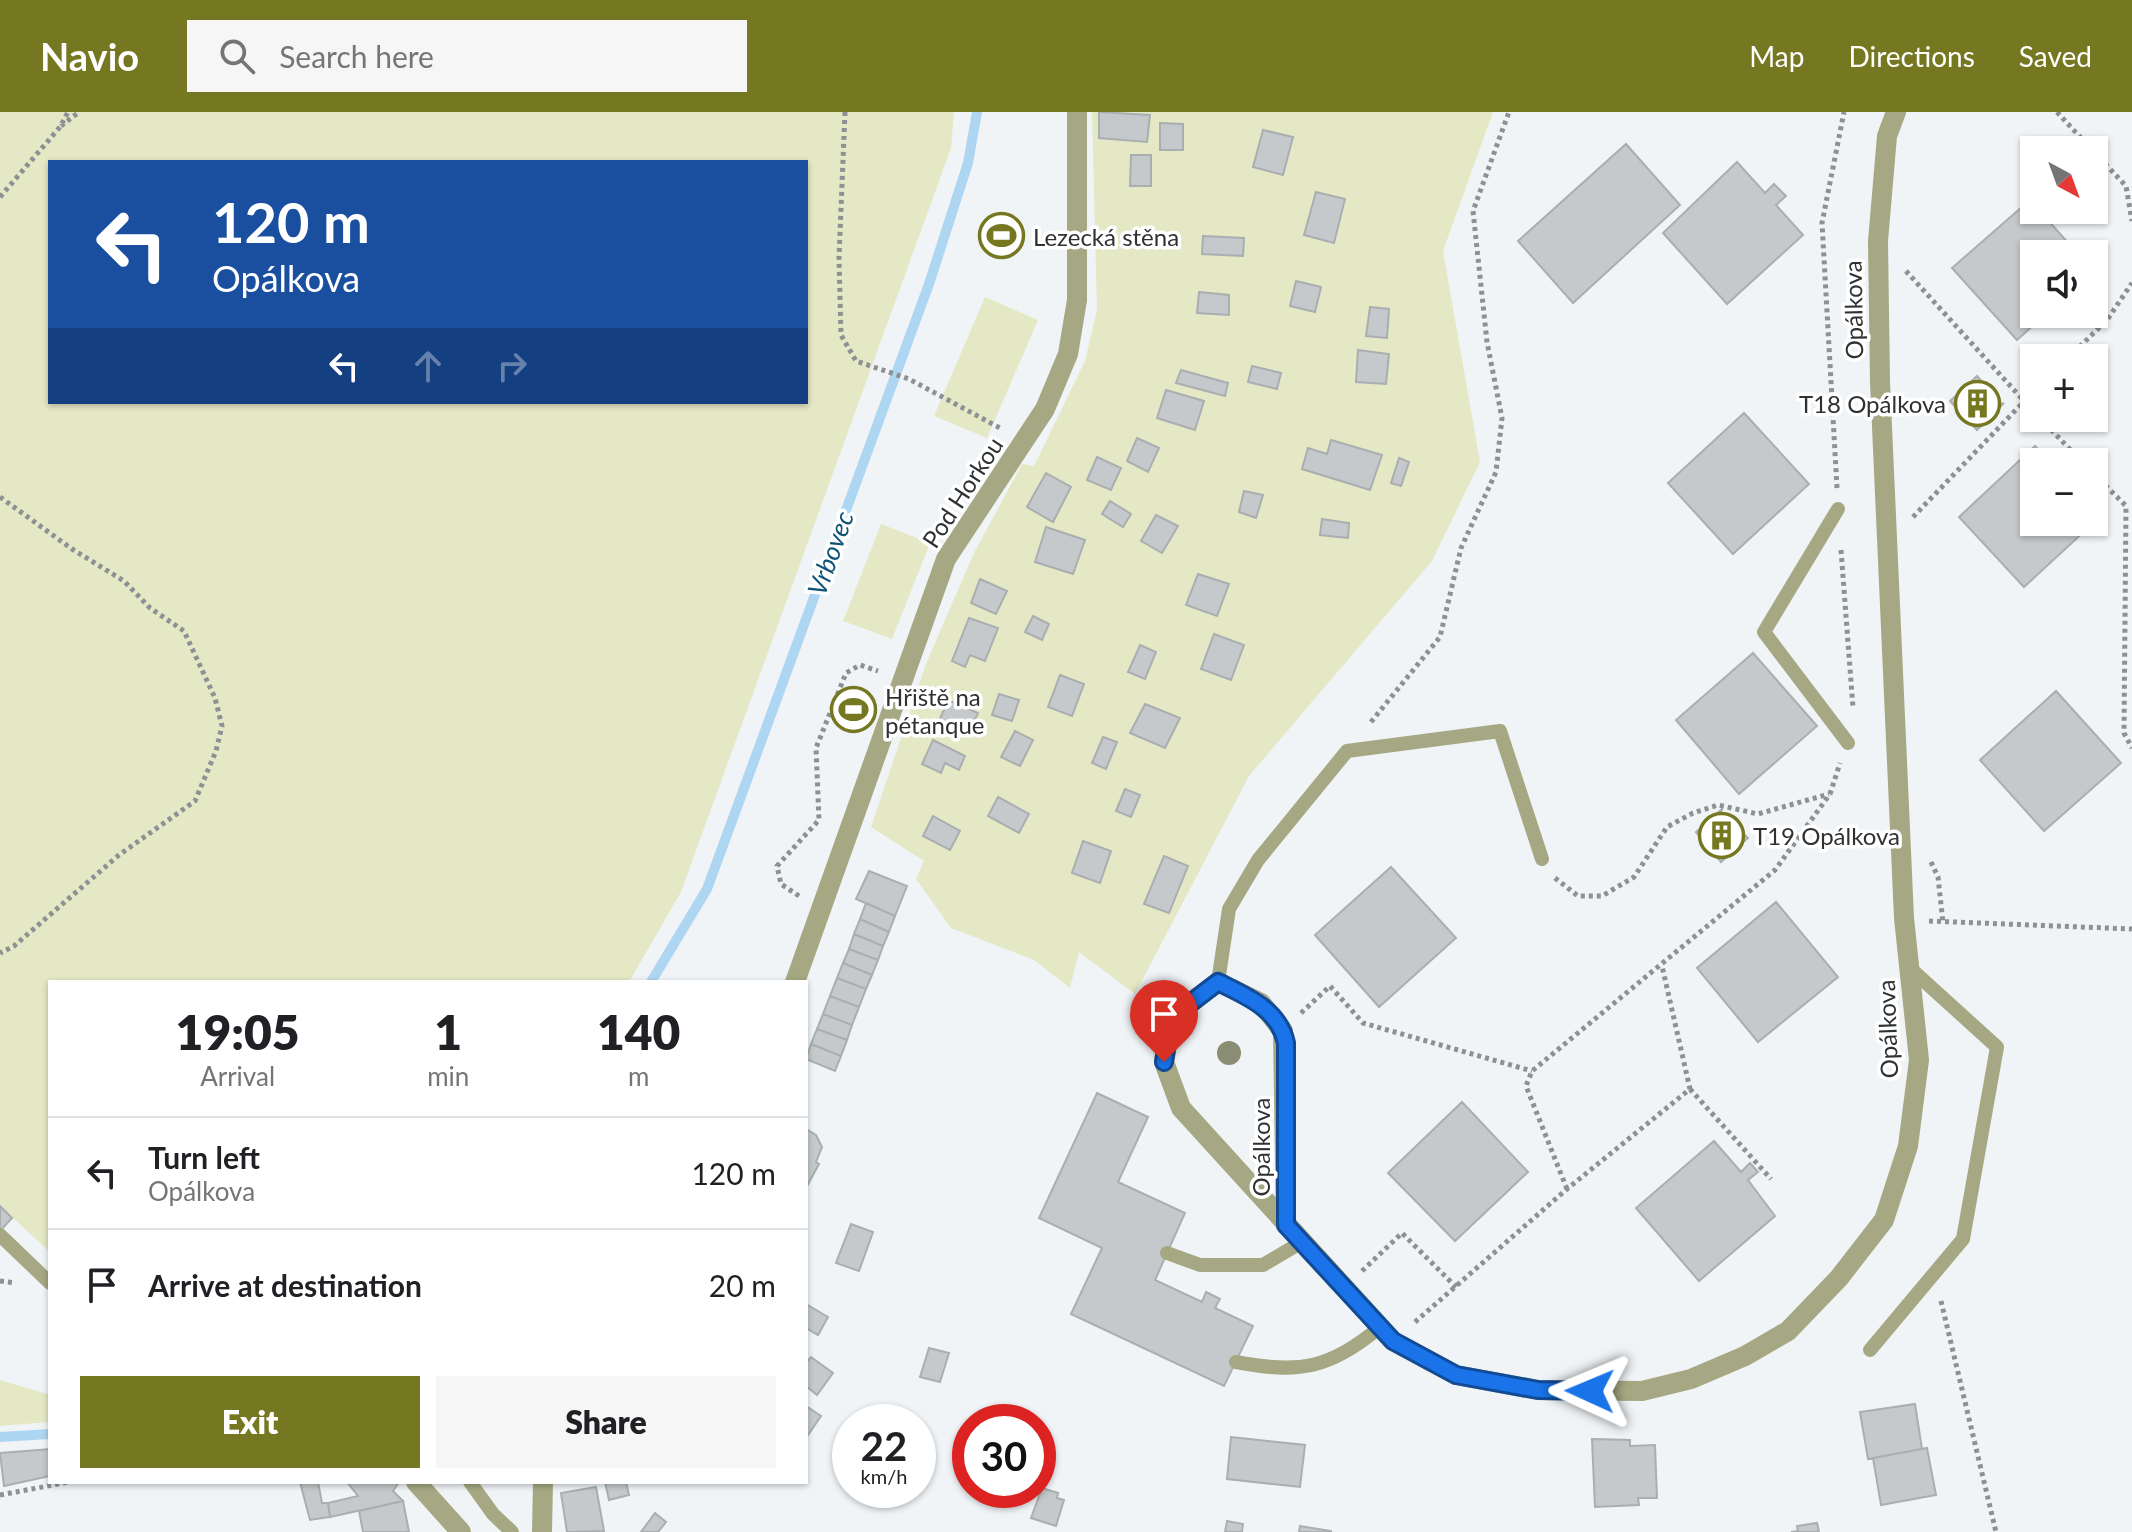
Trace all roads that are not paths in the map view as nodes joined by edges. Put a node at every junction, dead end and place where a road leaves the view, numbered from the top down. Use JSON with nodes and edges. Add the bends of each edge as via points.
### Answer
{"nodes":[{"id":1,"x":1077,"y":112,"type":"edge"},
{"id":2,"x":1896,"y":112,"type":"edge"},
{"id":3,"x":1838,"y":509,"type":"road end"},
{"id":4,"x":1848,"y":743,"type":"road end"},
{"id":5,"x":1542,"y":859,"type":"dead end"},
{"id":6,"x":1912,"y":970,"type":"junction"},
{"id":7,"x":796,"y":980,"type":"edge"},
{"id":8,"x":1218,"y":982,"type":"junction"},
{"id":9,"x":1286,"y":1225,"type":"junction"},
{"id":10,"x":0,"y":1235,"type":"edge"},
{"id":11,"x":1302,"y":1242,"type":"junction"},
{"id":12,"x":1167,"y":1253,"type":"dead end"},
{"id":13,"x":45,"y":1286,"type":"edge"},
{"id":14,"x":1387,"y":1334,"type":"junction"},
{"id":15,"x":1870,"y":1350,"type":"dead end"},
{"id":16,"x":1236,"y":1362,"type":"dead end"},
{"id":17,"x":418,"y":1484,"type":"edge"},
{"id":18,"x":471,"y":1484,"type":"edge"},
{"id":19,"x":543,"y":1484,"type":"edge"},
{"id":20,"x":461,"y":1532,"type":"edge"},
{"id":21,"x":512,"y":1532,"type":"edge"},
{"id":22,"x":542,"y":1532,"type":"edge"}],
"edges":[{"from":1,"to":7,"type":"street","name":"Pod Horkou","via":[[1077,300],[1068,354],[1026,442],[946,559]]},
{"from":2,"to":6,"type":"street","name":"Opálkova","via":[[1887,136],[1878,241],[1886,545],[1904,918]]},
{"from":3,"to":4,"type":"lane","via":[[1764,632]]},
{"from":5,"to":8,"type":"lane","via":[[1500,731],[1347,751],[1258,860],[1229,909]]},
{"from":6,"to":14,"type":"street","name":"Opálkova","via":[[1919,1060],[1908,1146],[1884,1220],[1788,1331],[1691,1379],[1642,1391],[1538,1390],[1456,1375]]},
{"from":6,"to":15,"type":"lane","via":[[1997,1047],[1963,1239]]},
{"from":8,"to":9,"type":"street","name":"Opálkova","via":[[1261,1003],[1283,1031]]},
{"from":8,"to":9,"type":"street","name":"Opálkova","via":[[1171,1018],[1164,1062],[1181,1108]]},
{"from":9,"to":11,"type":"street","name":"Opálkova"},
{"from":10,"to":13,"type":"lane"},
{"from":11,"to":12,"type":"lane","via":[[1263,1265],[1200,1265]]},
{"from":11,"to":14,"type":"street","name":"Opálkova"},
{"from":14,"to":16,"type":"lane","via":[[1318,1366],[1277,1370]]},
{"from":17,"to":20,"type":"street"},
{"from":18,"to":21,"type":"lane"},
{"from":19,"to":22,"type":"street"}]}
